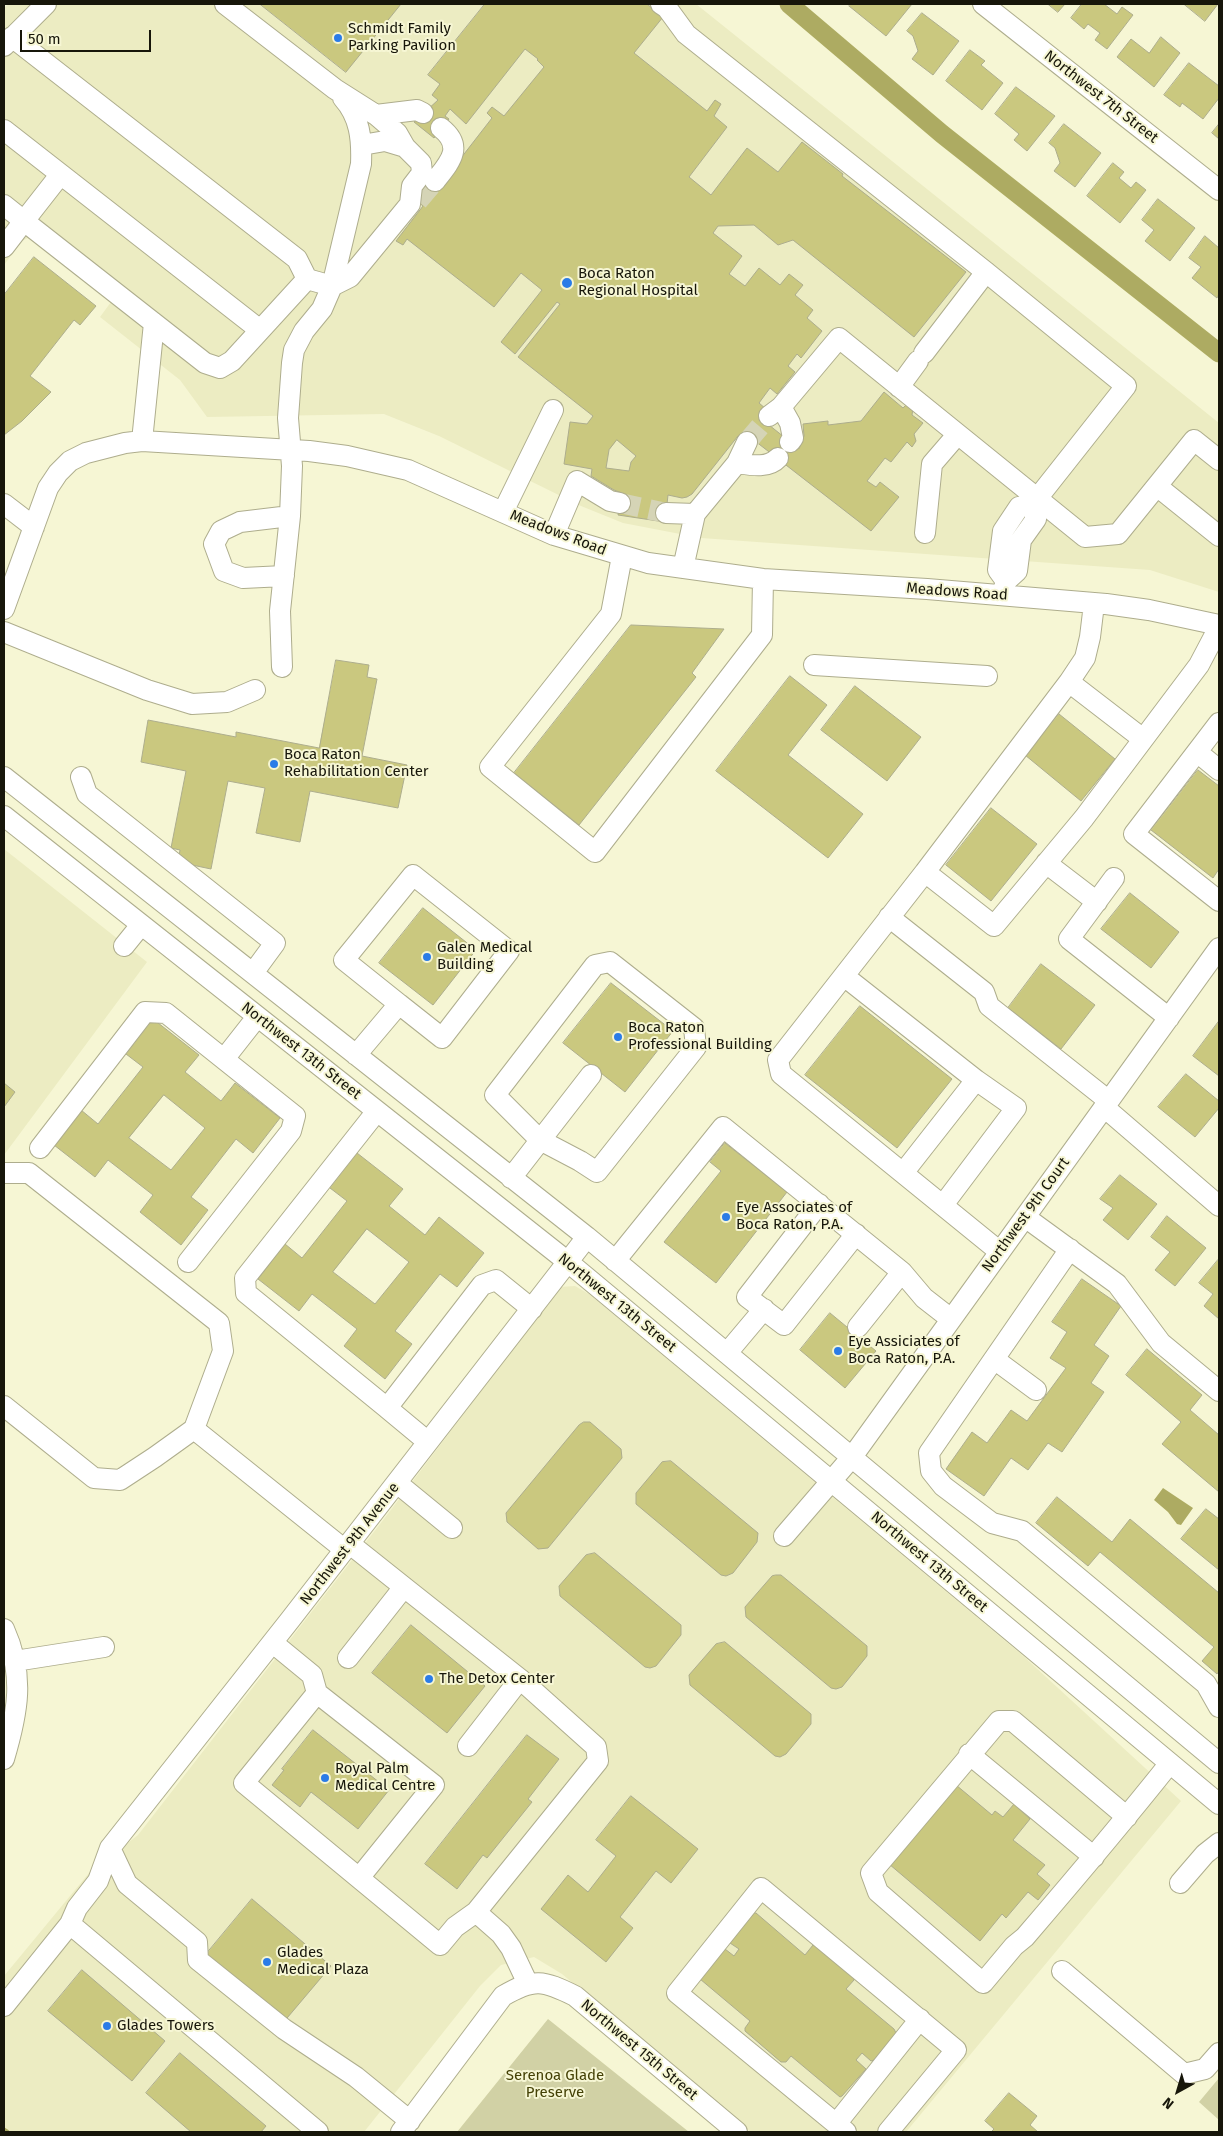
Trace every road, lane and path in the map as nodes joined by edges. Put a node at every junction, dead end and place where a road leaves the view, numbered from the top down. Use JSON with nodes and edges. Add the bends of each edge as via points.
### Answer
{"nodes":[{"id":1,"x":46,"y":4,"type":"edge"},
{"id":2,"x":661,"y":4,"type":"edge"},
{"id":3,"x":983,"y":4,"type":"edge"},
{"id":4,"x":229,"y":5,"type":"edge"},
{"id":5,"x":8,"y":42,"type":"edge"},
{"id":6,"x":335,"y":89,"type":"junction"},
{"id":7,"x":422,"y":113,"type":"dead end"},
{"id":8,"x":376,"y":115,"type":"junction"},
{"id":9,"x":442,"y":128,"type":"dead end"},
{"id":10,"x":4,"y":130,"type":"edge"},
{"id":11,"x":362,"y":145,"type":"junction"},
{"id":12,"x":405,"y":147,"type":"junction"},
{"id":13,"x":60,"y":175,"type":"junction"},
{"id":14,"x":435,"y":181,"type":"tunnel mouth"},
{"id":15,"x":1219,"y":190,"type":"edge"},
{"id":16,"x":4,"y":205,"type":"edge"},
{"id":17,"x":24,"y":221,"type":"junction"},
{"id":18,"x":4,"y":247,"type":"edge"},
{"id":19,"x":986,"y":272,"type":"junction"},
{"id":20,"x":307,"y":279,"type":"junction"},
{"id":21,"x":332,"y":286,"type":"junction"},
{"id":22,"x":154,"y":323,"type":"junction"},
{"id":23,"x":260,"y":330,"type":"junction"},
{"id":24,"x":899,"y":387,"type":"junction"},
{"id":25,"x":553,"y":410,"type":"dead end"},
{"id":26,"x":957,"y":435,"type":"junction"},
{"id":27,"x":142,"y":441,"type":"junction"},
{"id":28,"x":747,"y":442,"type":"tunnel mouth"},
{"id":29,"x":790,"y":442,"type":"dead end"},
{"id":30,"x":290,"y":450,"type":"junction"},
{"id":31,"x":778,"y":458,"type":"dead end"},
{"id":32,"x":1219,"y":460,"type":"edge"},
{"id":33,"x":737,"y":464,"type":"junction"},
{"id":34,"x":1158,"y":487,"type":"junction"},
{"id":35,"x":1034,"y":502,"type":"junction"},
{"id":36,"x":620,"y":503,"type":"tunnel mouth"},
{"id":37,"x":4,"y":504,"type":"edge"},
{"id":38,"x":503,"y":512,"type":"junction"},
{"id":39,"x":666,"y":512,"type":"tunnel mouth"},
{"id":40,"x":695,"y":514,"type":"junction"},
{"id":41,"x":290,"y":516,"type":"junction"},
{"id":42,"x":34,"y":527,"type":"junction"},
{"id":43,"x":925,"y":533,"type":"dead end"},
{"id":44,"x":554,"y":535,"type":"junction"},
{"id":45,"x":1219,"y":536,"type":"edge"},
{"id":46,"x":622,"y":556,"type":"junction"},
{"id":47,"x":683,"y":568,"type":"junction"},
{"id":48,"x":284,"y":576,"type":"junction"},
{"id":49,"x":763,"y":579,"type":"junction"},
{"id":50,"x":1004,"y":588,"type":"junction"},
{"id":51,"x":1094,"y":604,"type":"junction"},
{"id":52,"x":4,"y":609,"type":"edge"},
{"id":53,"x":1219,"y":626,"type":"edge"},
{"id":54,"x":4,"y":632,"type":"edge"},
{"id":55,"x":814,"y":664,"type":"dead end"},
{"id":56,"x":282,"y":668,"type":"dead end"},
{"id":57,"x":987,"y":676,"type":"dead end"},
{"id":58,"x":1069,"y":682,"type":"junction"},
{"id":59,"x":255,"y":690,"type":"dead end"},
{"id":60,"x":1219,"y":723,"type":"edge"},
{"id":61,"x":1143,"y":739,"type":"junction"},
{"id":62,"x":1197,"y":752,"type":"junction"},
{"id":63,"x":1219,"y":770,"type":"edge"},
{"id":64,"x":4,"y":777,"type":"edge"},
{"id":65,"x":81,"y":777,"type":"dead end"},
{"id":66,"x":4,"y":816,"type":"edge"},
{"id":67,"x":1046,"y":863,"type":"junction"},
{"id":68,"x":925,"y":872,"type":"junction"},
{"id":69,"x":1114,"y":878,"type":"dead end"},
{"id":70,"x":1219,"y":901,"type":"edge"},
{"id":71,"x":1096,"y":902,"type":"junction"},
{"id":72,"x":889,"y":917,"type":"junction"},
{"id":73,"x":141,"y":924,"type":"junction"},
{"id":74,"x":124,"y":946,"type":"dead end"},
{"id":75,"x":1219,"y":948,"type":"edge"},
{"id":76,"x":253,"y":973,"type":"junction"},
{"id":77,"x":844,"y":976,"type":"junction"},
{"id":78,"x":399,"y":1004,"type":"junction"},
{"id":79,"x":257,"y":1017,"type":"junction"},
{"id":80,"x":1168,"y":1018,"type":"junction"},
{"id":81,"x":356,"y":1055,"type":"junction"},
{"id":82,"x":224,"y":1059,"type":"junction"},
{"id":83,"x":591,"y":1075,"type":"dead end"},
{"id":84,"x":976,"y":1080,"type":"junction"},
{"id":85,"x":1106,"y":1104,"type":"junction"},
{"id":86,"x":377,"y":1111,"type":"junction"},
{"id":87,"x":540,"y":1140,"type":"junction"},
{"id":88,"x":40,"y":1148,"type":"dead end"},
{"id":89,"x":4,"y":1173,"type":"edge"},
{"id":90,"x":903,"y":1173,"type":"junction"},
{"id":91,"x":511,"y":1178,"type":"junction"},
{"id":92,"x":819,"y":1204,"type":"junction"},
{"id":93,"x":942,"y":1205,"type":"junction"},
{"id":94,"x":1219,"y":1206,"type":"edge"},
{"id":95,"x":1025,"y":1217,"type":"junction"},
{"id":96,"x":856,"y":1234,"type":"junction"},
{"id":97,"x":587,"y":1238,"type":"junction"},
{"id":98,"x":1070,"y":1249,"type":"junction"},
{"id":99,"x":1000,"y":1252,"type":"junction"},
{"id":100,"x":616,"y":1261,"type":"junction"},
{"id":101,"x":188,"y":1262,"type":"dead end"},
{"id":102,"x":568,"y":1262,"type":"junction"},
{"id":103,"x":902,"y":1272,"type":"junction"},
{"id":104,"x":532,"y":1309,"type":"junction"},
{"id":105,"x":764,"y":1309,"type":"junction"},
{"id":106,"x":952,"y":1319,"type":"junction"},
{"id":107,"x":858,"y":1327,"type":"dead end"},
{"id":108,"x":727,"y":1353,"type":"junction"},
{"id":109,"x":994,"y":1359,"type":"junction"},
{"id":110,"x":1036,"y":1390,"type":"dead end"},
{"id":111,"x":1219,"y":1391,"type":"edge"},
{"id":112,"x":4,"y":1406,"type":"edge"},
{"id":113,"x":387,"y":1408,"type":"junction"},
{"id":114,"x":194,"y":1429,"type":"junction"},
{"id":115,"x":428,"y":1442,"type":"junction"},
{"id":116,"x":852,"y":1457,"type":"junction"},
{"id":117,"x":831,"y":1480,"type":"junction"},
{"id":118,"x":396,"y":1483,"type":"junction"},
{"id":119,"x":452,"y":1528,"type":"dead end"},
{"id":120,"x":784,"y":1536,"type":"dead end"},
{"id":121,"x":347,"y":1547,"type":"junction"},
{"id":122,"x":404,"y":1587,"type":"junction"},
{"id":123,"x":4,"y":1629,"type":"edge"},
{"id":124,"x":273,"y":1642,"type":"junction"},
{"id":125,"x":104,"y":1647,"type":"dead end"},
{"id":126,"x":348,"y":1658,"type":"dead end"},
{"id":127,"x":15,"y":1661,"type":"junction"},
{"id":128,"x":520,"y":1680,"type":"junction"},
{"id":129,"x":316,"y":1693,"type":"junction"},
{"id":130,"x":1219,"y":1707,"type":"edge"},
{"id":131,"x":468,"y":1746,"type":"dead end"},
{"id":132,"x":969,"y":1754,"type":"junction"},
{"id":133,"x":4,"y":1759,"type":"edge"},
{"id":134,"x":1170,"y":1763,"type":"junction"},
{"id":135,"x":1219,"y":1763,"type":"edge"},
{"id":136,"x":1219,"y":1804,"type":"edge"},
{"id":137,"x":1127,"y":1817,"type":"junction"},
{"id":138,"x":110,"y":1848,"type":"junction"},
{"id":139,"x":1216,"y":1850,"type":"edge"},
{"id":140,"x":1094,"y":1857,"type":"junction"},
{"id":141,"x":359,"y":1878,"type":"junction"},
{"id":142,"x":1180,"y":1883,"type":"dead end"},
{"id":143,"x":476,"y":1912,"type":"junction"},
{"id":144,"x":70,"y":1924,"type":"junction"},
{"id":145,"x":1062,"y":1971,"type":"dead end"},
{"id":146,"x":531,"y":1984,"type":"junction"},
{"id":147,"x":4,"y":2006,"type":"edge"},
{"id":148,"x":920,"y":2019,"type":"junction"},
{"id":149,"x":1219,"y":2053,"type":"edge"},
{"id":150,"x":406,"y":2127,"type":"edge"},
{"id":151,"x":306,"y":2128,"type":"edge"},
{"id":152,"x":841,"y":2128,"type":"edge"},
{"id":153,"x":737,"y":2132,"type":"edge"},
{"id":154,"x":888,"y":2132,"type":"edge"}],
"edges":[{"from":1,"to":5,"type":"street"},
{"from":2,"to":19,"type":"street","via":[[686,34]]},
{"from":3,"to":15,"type":"street","name":"Northwest 7th Street"},
{"from":4,"to":6,"type":"street"},
{"from":5,"to":20,"type":"street","via":[[297,259]]},
{"from":6,"to":8,"type":"street"},
{"from":6,"to":11,"type":"street","via":[[351,106],[359,124]]},
{"from":7,"to":8,"type":"street","via":[[417,110]]},
{"from":8,"to":12,"type":"street","via":[[397,133]]},
{"from":9,"to":14,"type":"street","via":[[452,138],[454,149],[450,161]]},
{"from":10,"to":13,"type":"street"},
{"from":11,"to":12,"type":"street","via":[[385,141]]},
{"from":11,"to":21,"type":"street"},
{"from":12,"to":21,"type":"street","via":[[421,163],[422,173],[412,186],[414,203],[350,278]]},
{"from":13,"to":17,"type":"street"},
{"from":13,"to":23,"type":"street"},
{"from":16,"to":17,"type":"street"},
{"from":17,"to":18,"type":"street"},
{"from":17,"to":22,"type":"street"},
{"from":19,"to":24,"type":"street"},
{"from":19,"to":35,"type":"street","via":[[1126,386]]},
{"from":20,"to":21,"type":"street"},
{"from":20,"to":23,"type":"street"},
{"from":21,"to":30,"type":"street","via":[[322,309],[294,350],[288,418]]},
{"from":22,"to":23,"type":"street","via":[[205,363],[220,368],[232,361]]},
{"from":22,"to":27,"type":"street"},
{"from":24,"to":26,"type":"street"},
{"from":24,"to":29,"type":"street","via":[[839,338],[775,412],[790,423],[794,438]]},
{"from":25,"to":38,"type":"street"},
{"from":26,"to":35,"type":"street"},
{"from":26,"to":43,"type":"street","via":[[932,464]]},
{"from":27,"to":30,"type":"street","name":"Meadows Road"},
{"from":27,"to":42,"type":"street","name":"Meadows Road","via":[[105,446],[70,461],[48,488]]},
{"from":28,"to":33,"type":"street"},
{"from":30,"to":38,"type":"street","name":"Meadows Road","via":[[347,456],[408,470]]},
{"from":30,"to":41,"type":"street"},
{"from":31,"to":33,"type":"street","via":[[762,466]]},
{"from":32,"to":34,"type":"street","via":[[1194,440]]},
{"from":33,"to":40,"type":"street"},
{"from":34,"to":35,"type":"street","via":[[1118,534],[1085,537]]},
{"from":34,"to":45,"type":"street"},
{"from":35,"to":50,"type":"street","via":[[1036,519],[1021,540],[1017,572]]},
{"from":36,"to":44,"type":"street","via":[[610,501],[577,481]]},
{"from":37,"to":42,"type":"street"},
{"from":38,"to":44,"type":"street","name":"Meadows Road"},
{"from":39,"to":40,"type":"street"},
{"from":40,"to":47,"type":"street"},
{"from":41,"to":48,"type":"street"},
{"from":41,"to":48,"type":"street","via":[[240,522],[221,531],[214,544],[224,571],[243,578]]},
{"from":42,"to":52,"type":"street","name":"Meadows Road"},
{"from":44,"to":46,"type":"street","name":"Meadows Road"},
{"from":46,"to":47,"type":"street","name":"Meadows Road"},
{"from":46,"to":49,"type":"street","via":[[611,614],[490,767],[595,852],[762,635]]},
{"from":47,"to":49,"type":"street","name":"Meadows Road"},
{"from":48,"to":56,"type":"street","via":[[280,610]]},
{"from":49,"to":50,"type":"street","name":"Meadows Road"},
{"from":50,"to":51,"type":"street","name":"Meadows Road"},
{"from":51,"to":53,"type":"street","name":"Meadows Road","via":[[1149,610]]},
{"from":51,"to":58,"type":"street","via":[[1085,658]]},
{"from":53,"to":61,"type":"street","via":[[1199,665]]},
{"from":54,"to":59,"type":"street","via":[[147,690],[192,704],[227,702]]},
{"from":55,"to":57,"type":"street"},
{"from":58,"to":61,"type":"street"},
{"from":58,"to":68,"type":"street"},
{"from":60,"to":62,"type":"street"},
{"from":61,"to":67,"type":"street"},
{"from":62,"to":63,"type":"street"},
{"from":62,"to":70,"type":"street","via":[[1134,834]]},
{"from":64,"to":76,"type":"street","name":"Northwest 13th Street"},
{"from":65,"to":76,"type":"street","via":[[87,794],[275,943]]},
{"from":66,"to":73,"type":"street","name":"Northwest 13th Street"},
{"from":67,"to":68,"type":"street","via":[[994,926]]},
{"from":67,"to":71,"type":"street"},
{"from":68,"to":72,"type":"street"},
{"from":69,"to":71,"type":"street"},
{"from":71,"to":80,"type":"street","via":[[1069,939]]},
{"from":72,"to":77,"type":"street"},
{"from":72,"to":85,"type":"street","via":[[984,992],[990,1006]]},
{"from":73,"to":74,"type":"street"},
{"from":73,"to":79,"type":"street","name":"Northwest 13th Street"},
{"from":75,"to":80,"type":"street","name":"Northwest 9th Court"},
{"from":76,"to":81,"type":"street","name":"Northwest 13th Street"},
{"from":77,"to":84,"type":"street"},
{"from":77,"to":90,"type":"street","via":[[778,1060],[781,1074]]},
{"from":78,"to":78,"type":"street","via":[[344,960],[413,875],[509,951],[442,1038]]},
{"from":78,"to":81,"type":"street"},
{"from":79,"to":82,"type":"street"},
{"from":79,"to":86,"type":"street","name":"Northwest 13th Street"},
{"from":80,"to":85,"type":"street","name":"Northwest 9th Court"},
{"from":81,"to":91,"type":"street","name":"Northwest 13th Street"},
{"from":82,"to":88,"type":"street","via":[[166,1013],[144,1012]]},
{"from":82,"to":101,"type":"street","via":[[295,1116],[292,1132]]},
{"from":83,"to":87,"type":"street"},
{"from":84,"to":90,"type":"street"},
{"from":84,"to":93,"type":"street","via":[[1016,1108]]},
{"from":85,"to":94,"type":"street"},
{"from":85,"to":95,"type":"street","name":"Northwest 9th Court"},
{"from":86,"to":102,"type":"street","name":"Northwest 13th Street"},
{"from":86,"to":113,"type":"street","via":[[245,1278],[246,1293]]},
{"from":87,"to":87,"type":"street","via":[[597,1172],[696,1047],[694,1028],[610,962],[595,965],[495,1095]]},
{"from":87,"to":91,"type":"street"},
{"from":89,"to":114,"type":"street","via":[[29,1173],[218,1323],[223,1352]]},
{"from":90,"to":93,"type":"street"},
{"from":91,"to":97,"type":"street","name":"Northwest 13th Street"},
{"from":92,"to":96,"type":"street"},
{"from":92,"to":100,"type":"street","via":[[723,1127]]},
{"from":92,"to":105,"type":"street","via":[[747,1297]]},
{"from":93,"to":99,"type":"street"},
{"from":95,"to":98,"type":"street"},
{"from":95,"to":99,"type":"street","name":"Northwest 9th Court"},
{"from":96,"to":103,"type":"street"},
{"from":96,"to":105,"type":"street","via":[[784,1325]]},
{"from":97,"to":100,"type":"street","name":"Northwest 13th Street"},
{"from":97,"to":102,"type":"street","name":"Northwest 9th Avenue"},
{"from":98,"to":109,"type":"street"},
{"from":98,"to":111,"type":"street","via":[[1117,1284],[1161,1343]]},
{"from":99,"to":106,"type":"street","name":"Northwest 9th Court"},
{"from":100,"to":108,"type":"street","name":"Northwest 13th Street"},
{"from":102,"to":104,"type":"street","name":"Northwest 9th Avenue"},
{"from":102,"to":117,"type":"street","name":"Northwest 13th Street"},
{"from":103,"to":106,"type":"street","via":[[924,1298]]},
{"from":103,"to":107,"type":"street"},
{"from":104,"to":113,"type":"street","via":[[496,1280],[482,1285]]},
{"from":104,"to":115,"type":"street","name":"Northwest 9th Avenue"},
{"from":105,"to":108,"type":"street"},
{"from":106,"to":116,"type":"street","name":"Northwest 9th Court"},
{"from":108,"to":116,"type":"street","name":"Northwest 13th Street"},
{"from":109,"to":110,"type":"street"},
{"from":109,"to":130,"type":"street","via":[[929,1452],[931,1471],[943,1486],[992,1524],[1022,1531],[1206,1684]]},
{"from":112,"to":114,"type":"street","via":[[94,1478],[120,1480]]},
{"from":113,"to":115,"type":"street"},
{"from":114,"to":121,"type":"street"},
{"from":115,"to":118,"type":"street","name":"Northwest 9th Avenue"},
{"from":116,"to":117,"type":"street","name":"Northwest 9th Court"},
{"from":116,"to":135,"type":"street","name":"Northwest 13th Street"},
{"from":117,"to":120,"type":"street","name":"Northwest 9th Court"},
{"from":117,"to":134,"type":"street","name":"Northwest 13th Street"},
{"from":118,"to":119,"type":"street"},
{"from":118,"to":121,"type":"street","name":"Northwest 9th Avenue"},
{"from":121,"to":122,"type":"street"},
{"from":121,"to":124,"type":"street","name":"Northwest 9th Avenue"},
{"from":122,"to":126,"type":"street"},
{"from":122,"to":128,"type":"street"},
{"from":123,"to":127,"type":"street"},
{"from":124,"to":129,"type":"street","via":[[312,1675]]},
{"from":124,"to":138,"type":"street","name":"Northwest 9th Avenue"},
{"from":125,"to":127,"type":"street"},
{"from":127,"to":133,"type":"street","via":[[16,1714]]},
{"from":128,"to":131,"type":"street"},
{"from":128,"to":143,"type":"street","via":[[596,1747],[598,1761]]},
{"from":129,"to":141,"type":"street","via":[[244,1783]]},
{"from":129,"to":141,"type":"street","via":[[434,1785]]},
{"from":132,"to":137,"type":"street","via":[[999,1721],[1013,1721]]},
{"from":132,"to":140,"type":"street"},
{"from":132,"to":140,"type":"street","via":[[871,1874],[878,1892],[984,1982]]},
{"from":134,"to":136,"type":"street","name":"Northwest 13th Street"},
{"from":134,"to":137,"type":"street"},
{"from":137,"to":140,"type":"street"},
{"from":138,"to":144,"type":"street","name":"Northwest 9th Avenue","via":[[98,1881],[77,1908]]},
{"from":138,"to":150,"type":"street","via":[[127,1884],[197,1942],[198,1960],[284,2029],[356,2077]]},
{"from":139,"to":142,"type":"street"},
{"from":141,"to":143,"type":"street","via":[[440,1945],[455,1927]]},
{"from":143,"to":146,"type":"street","via":[[501,1934]]},
{"from":144,"to":147,"type":"street","name":"Northwest 9th Avenue"},
{"from":144,"to":151,"type":"street"},
{"from":145,"to":149,"type":"street","via":[[1184,2074],[1204,2069]]},
{"from":146,"to":150,"type":"street","via":[[503,1996]]},
{"from":146,"to":153,"type":"street","name":"Northwest 15th Street","via":[[552,1984],[575,1996]]},
{"from":148,"to":152,"type":"street"},
{"from":148,"to":152,"type":"street","via":[[761,1888],[677,1993]]},
{"from":148,"to":154,"type":"street","via":[[956,2050]]}]}
